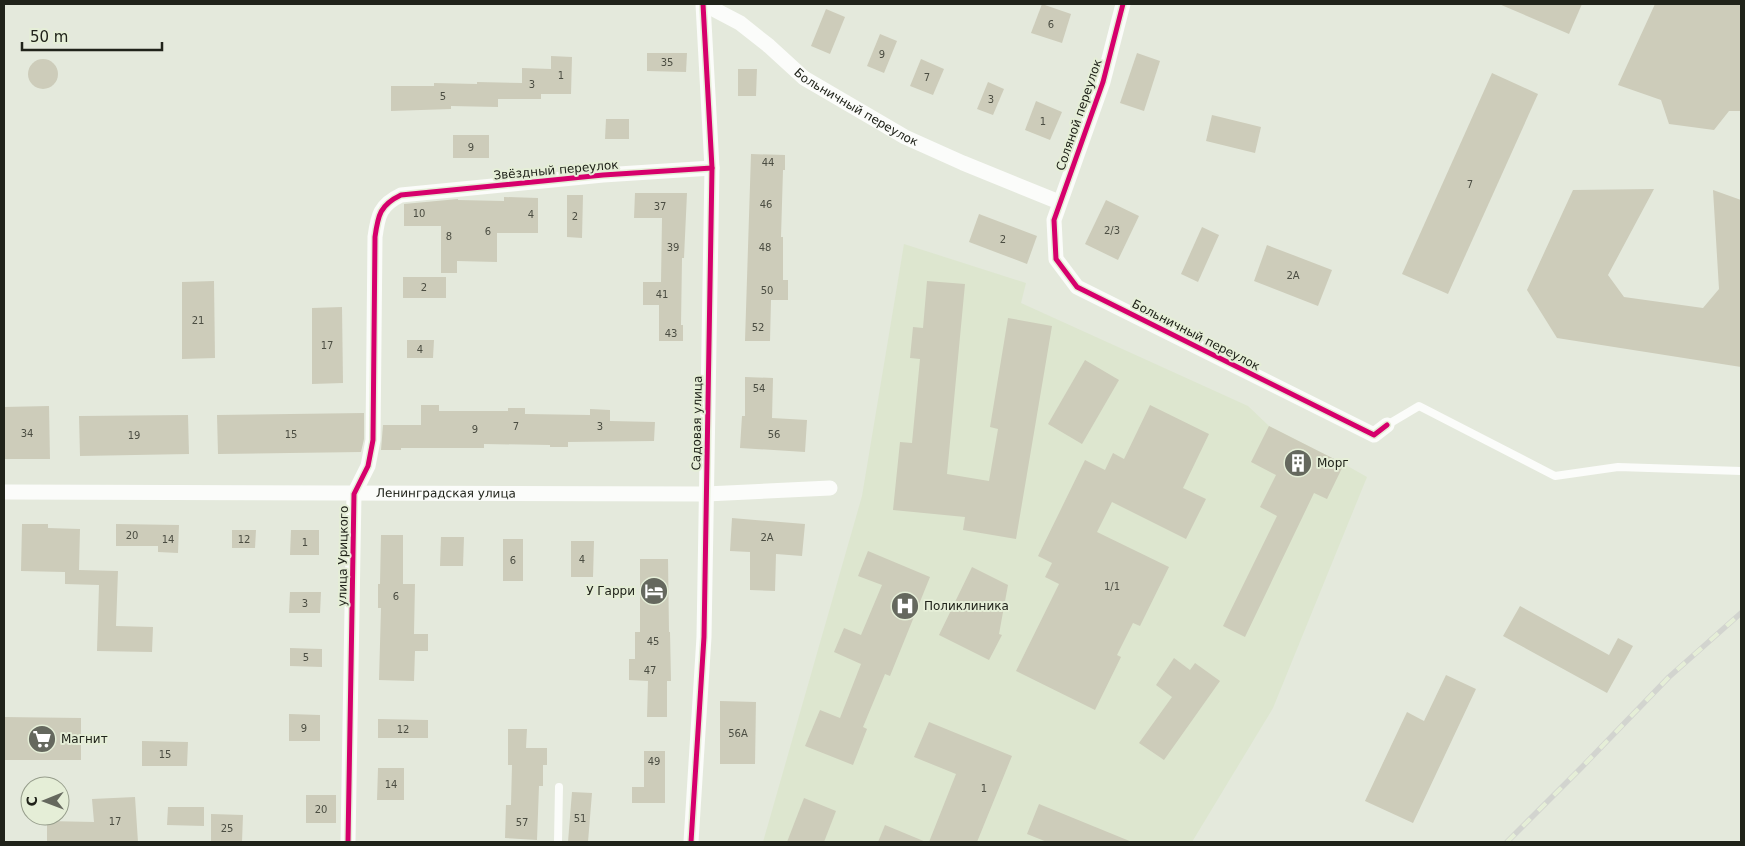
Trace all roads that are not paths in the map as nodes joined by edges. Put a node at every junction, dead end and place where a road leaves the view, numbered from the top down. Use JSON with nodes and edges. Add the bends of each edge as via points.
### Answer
{"nodes":[{"id":1,"x":704,"y":4,"type":"edge"},
{"id":2,"x":1124,"y":4,"type":"edge"},
{"id":3,"x":712,"y":168,"type":"junction"},
{"id":4,"x":401,"y":195,"type":"joint"},
{"id":5,"x":1059,"y":202,"type":"junction"},
{"id":6,"x":1387,"y":425,"type":"joint"},
{"id":7,"x":1741,"y":471,"type":"edge"},
{"id":8,"x":830,"y":488,"type":"dead end"},
{"id":9,"x":4,"y":492,"type":"edge"},
{"id":10,"x":354,"y":494,"type":"junction"},
{"id":11,"x":706,"y":494,"type":"junction"},
{"id":12,"x":559,"y":787,"type":"dead end"},
{"id":13,"x":348,"y":842,"type":"edge"},
{"id":14,"x":558,"y":842,"type":"edge"},
{"id":15,"x":691,"y":842,"type":"edge"}],
"edges":[{"from":1,"to":3,"type":"street","name":"Садовая улица"},
{"from":1,"to":5,"type":"street","name":"Больничный переулок","via":[[740,23],[804,78],[905,137]]},
{"from":2,"to":5,"type":"street","name":"Соляной переулок","via":[[1103,82]]},
{"from":3,"to":4,"type":"street","name":"Звёздный переулок"},
{"from":3,"to":11,"type":"street","name":"Садовая улица"},
{"from":4,"to":10,"type":"street","name":"улица Урицкого","via":[[388,201],[378,218],[375,237],[373,440],[368,466]]},
{"from":5,"to":6,"type":"street","name":"Больничный переулок","via":[[1054,220],[1056,259],[1077,287],[1374,435]]},
{"from":6,"to":7,"type":"lane","via":[[1419,406],[1556,476],[1618,467]]},
{"from":8,"to":11,"type":"street","name":"Ленинградская улица"},
{"from":9,"to":10,"type":"street","name":"Ленинградская улица"},
{"from":10,"to":11,"type":"street","name":"Ленинградская улица"},
{"from":10,"to":13,"type":"street","name":"улица Урицкого"},
{"from":11,"to":15,"type":"street","name":"Садовая улица","via":[[704,637]]},
{"from":12,"to":14,"type":"lane"}]}
